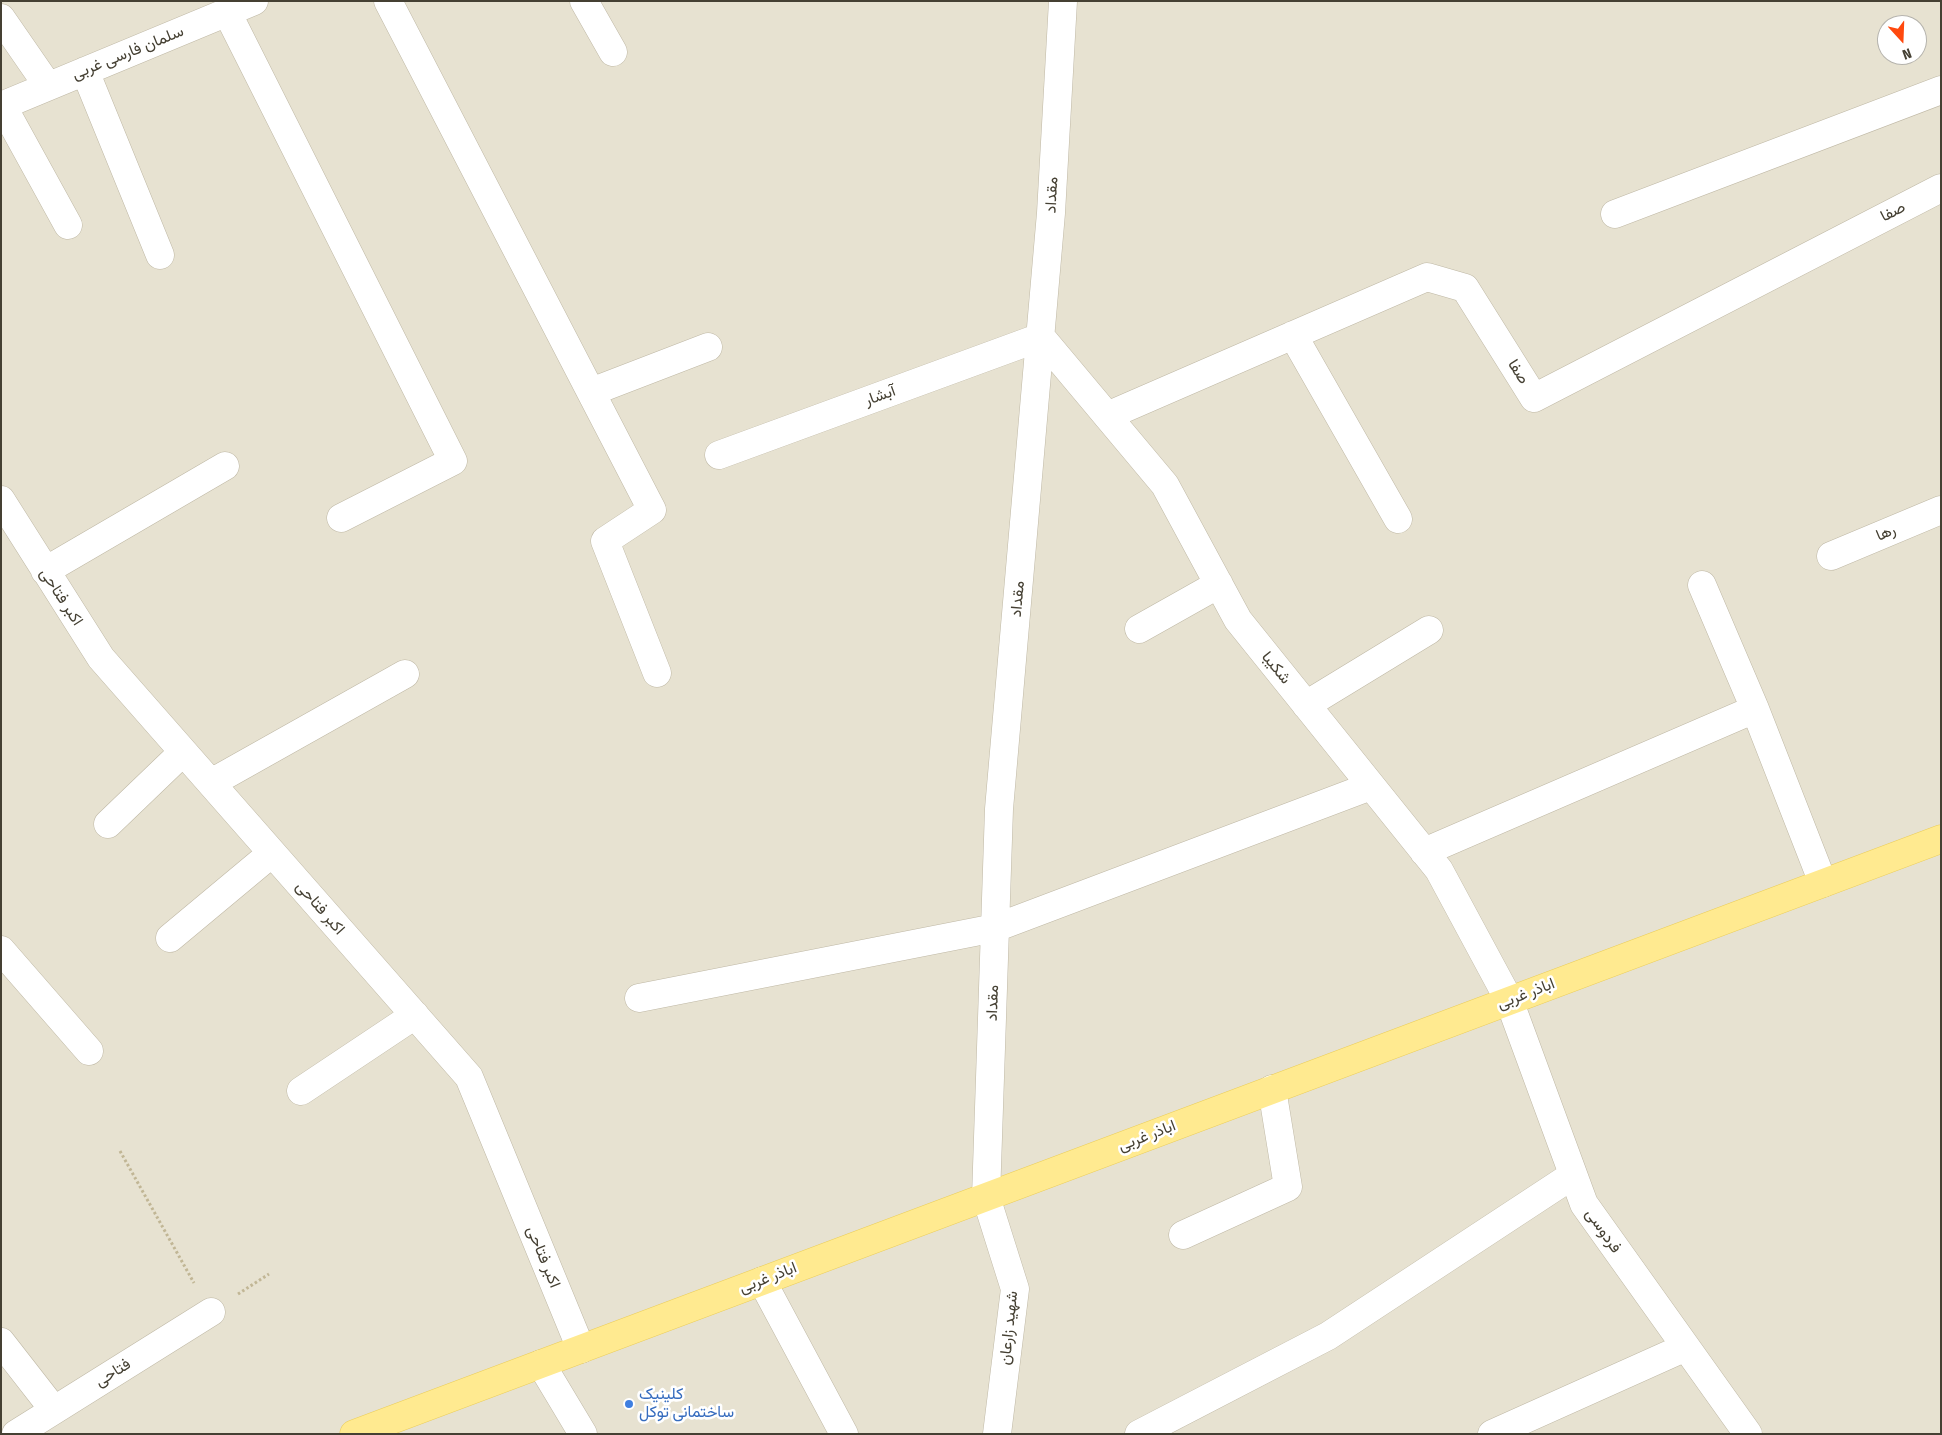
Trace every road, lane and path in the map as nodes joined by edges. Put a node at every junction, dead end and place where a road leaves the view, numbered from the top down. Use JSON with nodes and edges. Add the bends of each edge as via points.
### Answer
{"nodes":[{"id":1,"x":254,"y":1,"type":"edge"},
{"id":2,"x":388,"y":1,"type":"edge"},
{"id":3,"x":584,"y":1,"type":"edge"},
{"id":4,"x":1063,"y":1,"type":"edge"},
{"id":5,"x":227,"y":12,"type":"junction"},
{"id":6,"x":1,"y":18,"type":"edge"},
{"id":7,"x":613,"y":52,"type":"dead end"},
{"id":8,"x":85,"y":71,"type":"junction"},
{"id":9,"x":48,"y":86,"type":"junction"},
{"id":10,"x":1941,"y":90,"type":"edge"},
{"id":11,"x":2,"y":106,"type":"edge"},
{"id":12,"x":1941,"y":188,"type":"edge"},
{"id":13,"x":1616,"y":214,"type":"dead end"},
{"id":14,"x":68,"y":225,"type":"dead end"},
{"id":15,"x":160,"y":255,"type":"dead end"},
{"id":16,"x":1293,"y":335,"type":"junction"},
{"id":17,"x":1041,"y":337,"type":"junction"},
{"id":18,"x":708,"y":347,"type":"dead end"},
{"id":19,"x":591,"y":392,"type":"junction"},
{"id":20,"x":1107,"y":416,"type":"junction"},
{"id":21,"x":719,"y":455,"type":"dead end"},
{"id":22,"x":225,"y":466,"type":"dead end"},
{"id":23,"x":1,"y":500,"type":"edge"},
{"id":24,"x":1941,"y":510,"type":"edge"},
{"id":25,"x":341,"y":518,"type":"dead end"},
{"id":26,"x":1398,"y":519,"type":"dead end"},
{"id":27,"x":8,"y":526,"type":"edge"},
{"id":28,"x":1831,"y":556,"type":"dead end"},
{"id":29,"x":45,"y":571,"type":"junction"},
{"id":30,"x":1219,"y":584,"type":"junction"},
{"id":31,"x":1702,"y":585,"type":"dead end"},
{"id":32,"x":1139,"y":629,"type":"dead end"},
{"id":33,"x":1429,"y":630,"type":"dead end"},
{"id":34,"x":657,"y":673,"type":"dead end"},
{"id":35,"x":405,"y":674,"type":"dead end"},
{"id":36,"x":1306,"y":705,"type":"junction"},
{"id":37,"x":1755,"y":709,"type":"junction"},
{"id":38,"x":183,"y":752,"type":"junction"},
{"id":39,"x":211,"y":783,"type":"junction"},
{"id":40,"x":1371,"y":786,"type":"junction"},
{"id":41,"x":108,"y":824,"type":"dead end"},
{"id":42,"x":1941,"y":838,"type":"edge"},
{"id":43,"x":1424,"y":852,"type":"junction"},
{"id":44,"x":272,"y":853,"type":"junction"},
{"id":45,"x":1823,"y":883,"type":"junction"},
{"id":46,"x":995,"y":928,"type":"junction"},
{"id":47,"x":170,"y":938,"type":"dead end"},
{"id":48,"x":1,"y":950,"type":"edge"},
{"id":49,"x":639,"y":998,"type":"dead end"},
{"id":50,"x":1509,"y":1000,"type":"junction"},
{"id":51,"x":415,"y":1015,"type":"junction"},
{"id":52,"x":89,"y":1051,"type":"dead end"},
{"id":53,"x":1272,"y":1089,"type":"junction"},
{"id":54,"x":301,"y":1091,"type":"dead end"},
{"id":55,"x":120,"y":1151,"type":"dead end"},
{"id":56,"x":1573,"y":1175,"type":"junction"},
{"id":57,"x":986,"y":1197,"type":"junction"},
{"id":58,"x":1183,"y":1235,"type":"dead end"},
{"id":59,"x":269,"y":1274,"type":"dead end"},
{"id":60,"x":762,"y":1281,"type":"junction"},
{"id":61,"x":211,"y":1312,"type":"junction"},
{"id":62,"x":1,"y":1342,"type":"edge"},
{"id":63,"x":1686,"y":1347,"type":"junction"},
{"id":64,"x":581,"y":1349,"type":"junction"},
{"id":65,"x":541,"y":1364,"type":"junction"},
{"id":66,"x":54,"y":1410,"type":"junction"},
{"id":67,"x":580,"y":1432,"type":"edge"},
{"id":68,"x":16,"y":1434,"type":"edge"},
{"id":69,"x":354,"y":1434,"type":"edge"},
{"id":70,"x":844,"y":1434,"type":"edge"},
{"id":71,"x":997,"y":1434,"type":"edge"},
{"id":72,"x":1139,"y":1434,"type":"edge"},
{"id":73,"x":1492,"y":1434,"type":"edge"},
{"id":74,"x":1748,"y":1434,"type":"edge"}],
"edges":[{"from":1,"to":5,"type":"street","name":"سلمان فارسی غربی"},
{"from":2,"to":19,"type":"street"},
{"from":3,"to":7,"type":"street"},
{"from":4,"to":17,"type":"street","name":"مقداد"},
{"from":5,"to":8,"type":"street","name":"سلمان فارسی غربی"},
{"from":5,"to":25,"type":"street","via":[[454,461]]},
{"from":6,"to":9,"type":"street"},
{"from":8,"to":9,"type":"street","name":"سلمان فارسی غربی"},
{"from":8,"to":15,"type":"street"},
{"from":9,"to":11,"type":"street","name":"سلمان فارسی غربی"},
{"from":10,"to":13,"type":"street"},
{"from":11,"to":14,"type":"street"},
{"from":12,"to":16,"type":"street","name":"صفا","via":[[1534,398],[1466,288],[1427,277]]},
{"from":16,"to":20,"type":"street","name":"صفا"},
{"from":16,"to":26,"type":"street"},
{"from":17,"to":20,"type":"street","name":"شکیبا"},
{"from":17,"to":21,"type":"street","name":"آبشار"},
{"from":17,"to":46,"type":"street","name":"مقداد","via":[[999,809]]},
{"from":18,"to":19,"type":"street"},
{"from":19,"to":34,"type":"street","via":[[652,510],[605,541]]},
{"from":20,"to":30,"type":"street","name":"شکیبا","via":[[1165,485]]},
{"from":22,"to":29,"type":"street"},
{"from":23,"to":27,"type":"street","name":"اکبر فتاحی"},
{"from":24,"to":28,"type":"street","name":"رها"},
{"from":27,"to":29,"type":"street","name":"اکبر فتاحی"},
{"from":29,"to":38,"type":"street","name":"اکبر فتاحی","via":[[101,658]]},
{"from":30,"to":32,"type":"street"},
{"from":30,"to":36,"type":"street","name":"شکیبا","via":[[1238,620]]},
{"from":31,"to":37,"type":"street"},
{"from":33,"to":36,"type":"street"},
{"from":35,"to":39,"type":"street"},
{"from":36,"to":40,"type":"street","name":"شکیبا"},
{"from":37,"to":43,"type":"street"},
{"from":37,"to":45,"type":"street"},
{"from":38,"to":39,"type":"street","name":"اکبر فتاحی"},
{"from":38,"to":41,"type":"street"},
{"from":39,"to":44,"type":"street","name":"اکبر فتاحی"},
{"from":40,"to":43,"type":"street","name":"شکیبا"},
{"from":40,"to":46,"type":"street"},
{"from":42,"to":45,"type":"main road","name":"اباذر غربی"},
{"from":43,"to":50,"type":"street","name":"شکیبا","via":[[1439,870]]},
{"from":44,"to":47,"type":"street"},
{"from":44,"to":51,"type":"street","name":"اکبر فتاحی"},
{"from":45,"to":50,"type":"main road","name":"اباذر غربی"},
{"from":46,"to":49,"type":"street"},
{"from":46,"to":57,"type":"street","name":"مقداد"},
{"from":48,"to":52,"type":"street"},
{"from":50,"to":53,"type":"main road","name":"اباذر غربی"},
{"from":50,"to":56,"type":"street","name":"فردوسی"},
{"from":51,"to":54,"type":"street"},
{"from":51,"to":64,"type":"street","name":"اکبر فتاحی","via":[[469,1077]]},
{"from":53,"to":57,"type":"main road","name":"اباذر غربی"},
{"from":53,"to":58,"type":"street","via":[[1288,1187]]},
{"from":55,"to":61,"type":"path"},
{"from":56,"to":63,"type":"street","name":"فردوسی","via":[[1584,1204]]},
{"from":56,"to":72,"type":"street","via":[[1328,1336]]},
{"from":57,"to":60,"type":"main road","name":"اباذر غربی"},
{"from":57,"to":71,"type":"street","name":"شهید زارعان","via":[[1015,1289]]},
{"from":59,"to":61,"type":"path"},
{"from":60,"to":64,"type":"main road","name":"اباذر غربی"},
{"from":60,"to":70,"type":"street"},
{"from":61,"to":66,"type":"street","name":"فتاحی"},
{"from":62,"to":66,"type":"street"},
{"from":63,"to":73,"type":"street"},
{"from":63,"to":74,"type":"street","name":"فردوسی"},
{"from":64,"to":65,"type":"main road","name":"اباذر غربی"},
{"from":65,"to":67,"type":"street"},
{"from":65,"to":69,"type":"main road","name":"اباذر غربی"},
{"from":66,"to":68,"type":"street","name":"فتاحی"}]}
